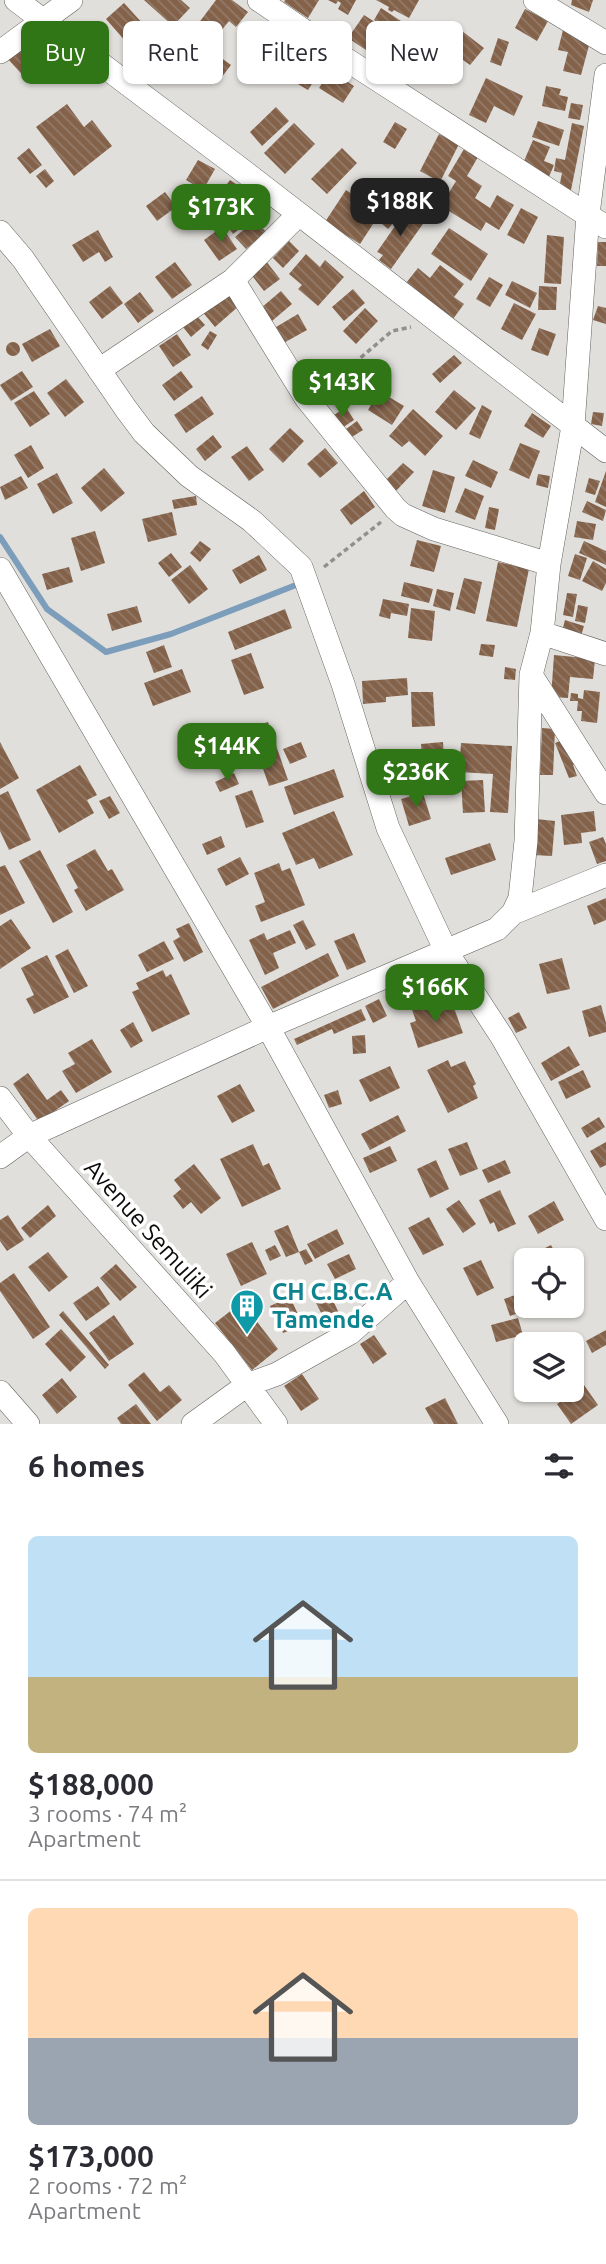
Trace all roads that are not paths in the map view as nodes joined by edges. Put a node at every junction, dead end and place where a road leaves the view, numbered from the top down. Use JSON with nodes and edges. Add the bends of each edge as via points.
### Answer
{"nodes":[{"id":1,"x":16,"y":0,"type":"edge"},
{"id":2,"x":71,"y":0,"type":"edge"},
{"id":3,"x":259,"y":0,"type":"edge"},
{"id":4,"x":535,"y":0,"type":"edge"},
{"id":5,"x":43,"y":21,"type":"edge"},
{"id":6,"x":45,"y":21,"type":"edge"},
{"id":7,"x":21,"y":38,"type":"edge"},
{"id":8,"x":606,"y":43,"type":"edge"},
{"id":9,"x":0,"y":52,"type":"edge"},
{"id":10,"x":109,"y":71,"type":"edge"},
{"id":11,"x":606,"y":75,"type":"edge"},
{"id":12,"x":299,"y":214,"type":"junction"},
{"id":13,"x":597,"y":221,"type":"edge"},
{"id":14,"x":0,"y":232,"type":"edge"},
{"id":15,"x":233,"y":280,"type":"junction"},
{"id":16,"x":99,"y":370,"type":"junction"},
{"id":17,"x":573,"y":426,"type":"junction"},
{"id":18,"x":606,"y":451,"type":"edge"},
{"id":19,"x":549,"y":564,"type":"junction"},
{"id":20,"x":0,"y":569,"type":"edge"},
{"id":21,"x":542,"y":633,"type":"junction"},
{"id":22,"x":606,"y":654,"type":"edge"},
{"id":23,"x":531,"y":675,"type":"junction"},
{"id":24,"x":606,"y":793,"type":"edge"},
{"id":25,"x":606,"y":875,"type":"edge"},
{"id":26,"x":513,"y":913,"type":"junction"},
{"id":27,"x":446,"y":951,"type":"junction"},
{"id":28,"x":268,"y":1027,"type":"junction"},
{"id":29,"x":0,"y":1098,"type":"edge"},
{"id":30,"x":29,"y":1136,"type":"junction"},
{"id":31,"x":0,"y":1157,"type":"edge"},
{"id":32,"x":606,"y":1219,"type":"edge"},
{"id":33,"x":408,"y":1282,"type":"junction"},
{"id":34,"x":247,"y":1385,"type":"junction"},
{"id":35,"x":0,"y":1392,"type":"edge"},
{"id":36,"x":28,"y":1424,"type":"edge"},
{"id":37,"x":193,"y":1424,"type":"edge"},
{"id":38,"x":276,"y":1424,"type":"edge"},
{"id":39,"x":497,"y":1424,"type":"edge"}],
"edges":[{"from":1,"to":5,"type":"street"},
{"from":2,"to":6,"type":"street"},
{"from":3,"to":13,"type":"street"},
{"from":4,"to":8,"type":"street"},
{"from":7,"to":9,"type":"street"},
{"from":10,"to":12,"type":"street"},
{"from":11,"to":13,"type":"street"},
{"from":12,"to":15,"type":"street"},
{"from":12,"to":17,"type":"street"},
{"from":13,"to":17,"type":"street"},
{"from":14,"to":16,"type":"street"},
{"from":15,"to":16,"type":"street"},
{"from":15,"to":19,"type":"street","via":[[306,398],[403,515]]},
{"from":16,"to":27,"type":"street","via":[[144,433],[188,476],[252,521],[301,567],[388,828]]},
{"from":17,"to":18,"type":"street"},
{"from":17,"to":19,"type":"street"},
{"from":19,"to":21,"type":"street"},
{"from":20,"to":28,"type":"street"},
{"from":21,"to":22,"type":"street"},
{"from":21,"to":23,"type":"street"},
{"from":23,"to":24,"type":"street"},
{"from":23,"to":26,"type":"street","via":[[526,841],[520,898]]},
{"from":25,"to":26,"type":"street"},
{"from":26,"to":27,"type":"street","via":[[497,929]]},
{"from":27,"to":28,"type":"street"},
{"from":27,"to":32,"type":"street","via":[[502,1037]]},
{"from":28,"to":30,"type":"street"},
{"from":28,"to":33,"type":"street"},
{"from":29,"to":30,"type":"street","name":"Avenue Semuliki"},
{"from":30,"to":31,"type":"street"},
{"from":30,"to":34,"type":"street","name":"Avenue Semuliki","via":[[224,1353]]},
{"from":33,"to":34,"type":"street","via":[[350,1333],[277,1374]]},
{"from":33,"to":39,"type":"street"},
{"from":34,"to":37,"type":"street"},
{"from":34,"to":38,"type":"street","name":"Avenue Semuliki"},
{"from":35,"to":36,"type":"street"}]}
